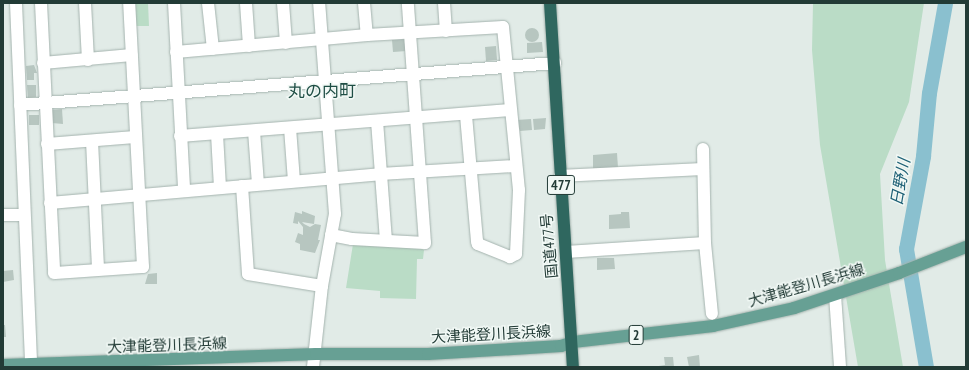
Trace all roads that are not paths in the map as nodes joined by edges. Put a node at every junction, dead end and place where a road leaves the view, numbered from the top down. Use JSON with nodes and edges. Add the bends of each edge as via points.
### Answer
{"nodes":[{"id":1,"x":16,"y":3,"type":"edge"},
{"id":2,"x":40,"y":3,"type":"edge"},
{"id":3,"x":85,"y":3,"type":"edge"},
{"id":4,"x":129,"y":3,"type":"edge"},
{"id":5,"x":174,"y":3,"type":"edge"},
{"id":6,"x":208,"y":3,"type":"edge"},
{"id":7,"x":246,"y":3,"type":"edge"},
{"id":8,"x":283,"y":3,"type":"edge"},
{"id":9,"x":319,"y":3,"type":"edge"},
{"id":10,"x":364,"y":3,"type":"edge"},
{"id":11,"x":408,"y":3,"type":"edge"},
{"id":12,"x":444,"y":3,"type":"edge"},
{"id":13,"x":550,"y":3,"type":"edge"},
{"id":14,"x":446,"y":31,"type":"junction"},
{"id":15,"x":410,"y":34,"type":"junction"},
{"id":16,"x":367,"y":35,"type":"junction"},
{"id":17,"x":322,"y":41,"type":"junction"},
{"id":18,"x":286,"y":43,"type":"junction"},
{"id":19,"x":248,"y":46,"type":"junction"},
{"id":20,"x":212,"y":49,"type":"junction"},
{"id":21,"x":176,"y":52,"type":"junction"},
{"id":22,"x":132,"y":55,"type":"junction"},
{"id":23,"x":88,"y":60,"type":"junction"},
{"id":24,"x":43,"y":63,"type":"junction"},
{"id":25,"x":555,"y":63,"type":"junction"},
{"id":26,"x":507,"y":67,"type":"junction"},
{"id":27,"x":413,"y":74,"type":"junction"},
{"id":28,"x":325,"y":81,"type":"junction"},
{"id":29,"x":177,"y":93,"type":"junction"},
{"id":30,"x":133,"y":97,"type":"junction"},
{"id":31,"x":45,"y":103,"type":"junction"},
{"id":32,"x":20,"y":105,"type":"junction"},
{"id":33,"x":510,"y":110,"type":"junction"},
{"id":34,"x":466,"y":114,"type":"junction"},
{"id":35,"x":417,"y":117,"type":"junction"},
{"id":36,"x":376,"y":121,"type":"junction"},
{"id":37,"x":329,"y":124,"type":"junction"},
{"id":38,"x":290,"y":128,"type":"junction"},
{"id":39,"x":254,"y":131,"type":"junction"},
{"id":40,"x":217,"y":134,"type":"junction"},
{"id":41,"x":180,"y":136,"type":"junction"},
{"id":42,"x":135,"y":137,"type":"junction"},
{"id":43,"x":92,"y":141,"type":"junction"},
{"id":44,"x":47,"y":144,"type":"junction"},
{"id":45,"x":704,"y":149,"type":"dead end"},
{"id":46,"x":516,"y":166,"type":"junction"},
{"id":47,"x":469,"y":169,"type":"junction"},
{"id":48,"x":702,"y":169,"type":"junction"},
{"id":49,"x":421,"y":171,"type":"junction"},
{"id":50,"x":380,"y":174,"type":"junction"},
{"id":51,"x":560,"y":176,"type":"junction"},
{"id":52,"x":333,"y":179,"type":"junction"},
{"id":53,"x":294,"y":181,"type":"junction"},
{"id":54,"x":258,"y":184,"type":"junction"},
{"id":55,"x":242,"y":186,"type":"junction"},
{"id":56,"x":220,"y":188,"type":"junction"},
{"id":57,"x":184,"y":190,"type":"junction"},
{"id":58,"x":140,"y":194,"type":"junction"},
{"id":59,"x":94,"y":198,"type":"junction"},
{"id":60,"x":50,"y":203,"type":"junction"},
{"id":61,"x":24,"y":214,"type":"junction"},
{"id":62,"x":3,"y":215,"type":"edge"},
{"id":63,"x":331,"y":235,"type":"junction"},
{"id":64,"x":386,"y":240,"type":"junction"},
{"id":65,"x":705,"y":243,"type":"junction"},
{"id":66,"x":966,"y":247,"type":"edge"},
{"id":67,"x":566,"y":252,"type":"junction"},
{"id":68,"x":98,"y":270,"type":"junction"},
{"id":69,"x":322,"y":286,"type":"junction"},
{"id":70,"x":838,"y":294,"type":"junction"},
{"id":71,"x":712,"y":314,"type":"dead end"},
{"id":72,"x":573,"y":342,"type":"junction"},
{"id":73,"x":316,"y":354,"type":"junction"},
{"id":74,"x":3,"y":365,"type":"edge"},
{"id":75,"x":31,"y":366,"type":"edge"},
{"id":76,"x":313,"y":367,"type":"edge"},
{"id":77,"x":573,"y":367,"type":"edge"},
{"id":78,"x":840,"y":367,"type":"edge"}],
"edges":[{"from":1,"to":32,"type":"street"},
{"from":2,"to":24,"type":"street"},
{"from":3,"to":23,"type":"street"},
{"from":4,"to":22,"type":"street"},
{"from":5,"to":21,"type":"street"},
{"from":6,"to":20,"type":"street"},
{"from":7,"to":19,"type":"street"},
{"from":8,"to":18,"type":"street"},
{"from":9,"to":17,"type":"street"},
{"from":10,"to":16,"type":"street"},
{"from":11,"to":15,"type":"street"},
{"from":12,"to":14,"type":"street"},
{"from":13,"to":25,"type":"highway","name":"国道477号","number":"477"},
{"from":14,"to":15,"type":"street"},
{"from":14,"to":26,"type":"street","via":[[502,27]]},
{"from":15,"to":16,"type":"street"},
{"from":15,"to":27,"type":"street"},
{"from":16,"to":17,"type":"street"},
{"from":17,"to":18,"type":"street"},
{"from":17,"to":28,"type":"street"},
{"from":18,"to":19,"type":"street"},
{"from":19,"to":20,"type":"street"},
{"from":20,"to":21,"type":"street"},
{"from":21,"to":29,"type":"street"},
{"from":22,"to":23,"type":"street"},
{"from":22,"to":30,"type":"street"},
{"from":23,"to":24,"type":"street"},
{"from":24,"to":31,"type":"street"},
{"from":25,"to":26,"type":"street"},
{"from":25,"to":51,"type":"highway","name":"国道477号","number":"477"},
{"from":26,"to":27,"type":"street"},
{"from":26,"to":33,"type":"street"},
{"from":27,"to":28,"type":"street"},
{"from":27,"to":35,"type":"street"},
{"from":28,"to":29,"type":"street"},
{"from":28,"to":37,"type":"street"},
{"from":29,"to":30,"type":"street"},
{"from":29,"to":41,"type":"street"},
{"from":30,"to":31,"type":"street"},
{"from":30,"to":42,"type":"street"},
{"from":31,"to":32,"type":"street"},
{"from":31,"to":44,"type":"street"},
{"from":32,"to":61,"type":"street"},
{"from":33,"to":34,"type":"street"},
{"from":33,"to":46,"type":"street"},
{"from":34,"to":35,"type":"street"},
{"from":34,"to":47,"type":"street"},
{"from":35,"to":36,"type":"street"},
{"from":35,"to":49,"type":"street"},
{"from":36,"to":37,"type":"street"},
{"from":36,"to":50,"type":"street"},
{"from":37,"to":38,"type":"street"},
{"from":37,"to":52,"type":"street"},
{"from":38,"to":39,"type":"street"},
{"from":38,"to":53,"type":"street"},
{"from":39,"to":40,"type":"street"},
{"from":39,"to":54,"type":"street"},
{"from":40,"to":41,"type":"street"},
{"from":40,"to":56,"type":"street"},
{"from":41,"to":57,"type":"street"},
{"from":42,"to":43,"type":"street"},
{"from":42,"to":58,"type":"street"},
{"from":43,"to":44,"type":"street"},
{"from":43,"to":59,"type":"street"},
{"from":44,"to":60,"type":"street"},
{"from":45,"to":48,"type":"street"},
{"from":46,"to":47,"type":"street"},
{"from":46,"to":47,"type":"street","via":[[519,190],[516,254],[510,257],[478,244]]},
{"from":47,"to":49,"type":"street"},
{"from":48,"to":51,"type":"street"},
{"from":48,"to":65,"type":"street"},
{"from":49,"to":50,"type":"street"},
{"from":49,"to":64,"type":"street","via":[[426,243]]},
{"from":50,"to":52,"type":"street"},
{"from":50,"to":64,"type":"street"},
{"from":51,"to":67,"type":"highway","name":"国道477号","number":"477"},
{"from":52,"to":53,"type":"street"},
{"from":52,"to":63,"type":"street","via":[[335,214]]},
{"from":53,"to":54,"type":"street"},
{"from":54,"to":55,"type":"street"},
{"from":55,"to":56,"type":"street"},
{"from":55,"to":69,"type":"street","via":[[248,274]]},
{"from":56,"to":57,"type":"street"},
{"from":57,"to":58,"type":"street"},
{"from":58,"to":59,"type":"street"},
{"from":58,"to":68,"type":"street","via":[[144,267]]},
{"from":59,"to":60,"type":"street"},
{"from":59,"to":68,"type":"street"},
{"from":60,"to":68,"type":"street","via":[[54,272]]},
{"from":61,"to":62,"type":"street"},
{"from":61,"to":75,"type":"street"},
{"from":63,"to":64,"type":"street","via":[[352,239]]},
{"from":63,"to":69,"type":"street"},
{"from":65,"to":67,"type":"street"},
{"from":65,"to":71,"type":"street"},
{"from":66,"to":70,"type":"main road","name":"大津能登川長浜線","number":"2"},
{"from":67,"to":72,"type":"highway","name":"国道477号","number":"477"},
{"from":69,"to":73,"type":"street"},
{"from":70,"to":72,"type":"main road","name":"大津能登川長浜線","number":"2","via":[[794,308],[713,326]]},
{"from":70,"to":78,"type":"street"},
{"from":72,"to":73,"type":"main road","name":"大津能登川長浜線","number":"2","via":[[561,346],[428,354]]},
{"from":72,"to":77,"type":"highway","name":"国道477号","number":"477"},
{"from":73,"to":75,"type":"main road","name":"大津能登川長浜線","number":"2"},
{"from":73,"to":76,"type":"street"},
{"from":74,"to":75,"type":"main road","name":"大津能登川長浜線","number":"2"}]}
